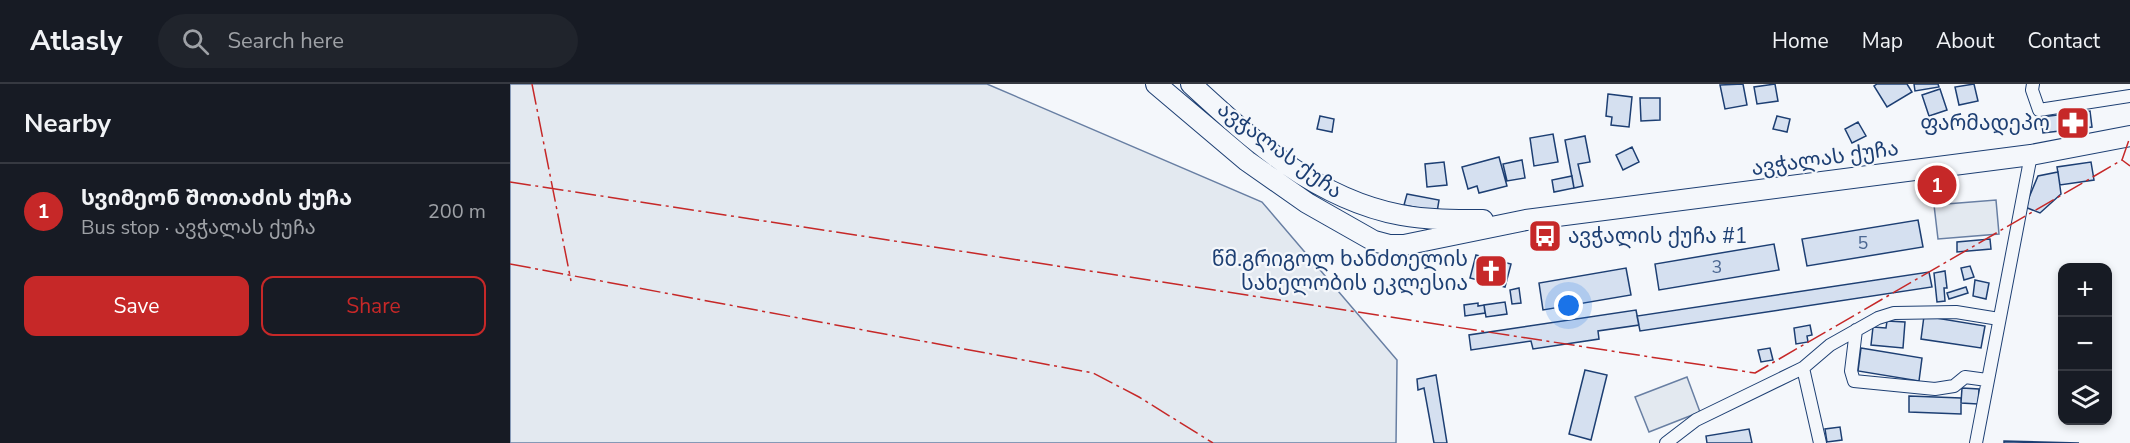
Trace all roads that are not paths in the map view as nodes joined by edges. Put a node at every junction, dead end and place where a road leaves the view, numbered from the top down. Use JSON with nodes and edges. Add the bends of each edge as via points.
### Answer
{"nodes":[{"id":1,"x":1156,"y":84,"type":"edge"},
{"id":2,"x":1191,"y":84,"type":"edge"},
{"id":3,"x":2033,"y":84,"type":"edge"},
{"id":4,"x":2130,"y":96,"type":"edge"},
{"id":5,"x":2130,"y":136,"type":"edge"},
{"id":6,"x":2031,"y":155,"type":"junction"},
{"id":7,"x":1398,"y":215,"type":"junction"},
{"id":8,"x":1526,"y":220,"type":"junction"},
{"id":9,"x":1397,"y":245,"type":"junction"},
{"id":10,"x":1999,"y":319,"type":"junction"},
{"id":11,"x":1856,"y":330,"type":"junction"},
{"id":12,"x":1803,"y":368,"type":"junction"},
{"id":13,"x":1987,"y":380,"type":"junction"},
{"id":14,"x":1666,"y":443,"type":"edge"},
{"id":15,"x":1820,"y":443,"type":"edge"},
{"id":16,"x":1976,"y":443,"type":"edge"}],
"edges":[{"from":1,"to":9,"type":"highway","name":"ავჭალას ქუჩა","via":[[1247,161],[1307,203],[1374,241]]},
{"from":2,"to":7,"type":"highway","name":"ავჭალას ქუჩა","via":[[1292,170],[1340,196]]},
{"from":3,"to":4,"type":"street","via":[[2038,110]]},
{"from":5,"to":6,"type":"highway","name":"ავჭალას ქუჩა"},
{"from":6,"to":8,"type":"highway","name":"ავჭალას ქუჩა"},
{"from":6,"to":10,"type":"street"},
{"from":7,"to":8,"type":"highway","name":"ავჭალას ქუჩა"},
{"from":7,"to":9,"type":"highway","via":[[1404,229]]},
{"from":8,"to":9,"type":"highway","name":"ავჭალას ქუჩა"},
{"from":10,"to":11,"type":"street","via":[[1956,312],[1894,313]]},
{"from":10,"to":13,"type":"street"},
{"from":11,"to":12,"type":"street"},
{"from":11,"to":13,"type":"street","via":[[1851,370],[1854,381],[1935,389],[1954,386],[1965,377]]},
{"from":12,"to":14,"type":"street","via":[[1696,420]]},
{"from":12,"to":15,"type":"street"},
{"from":13,"to":16,"type":"street"}]}
